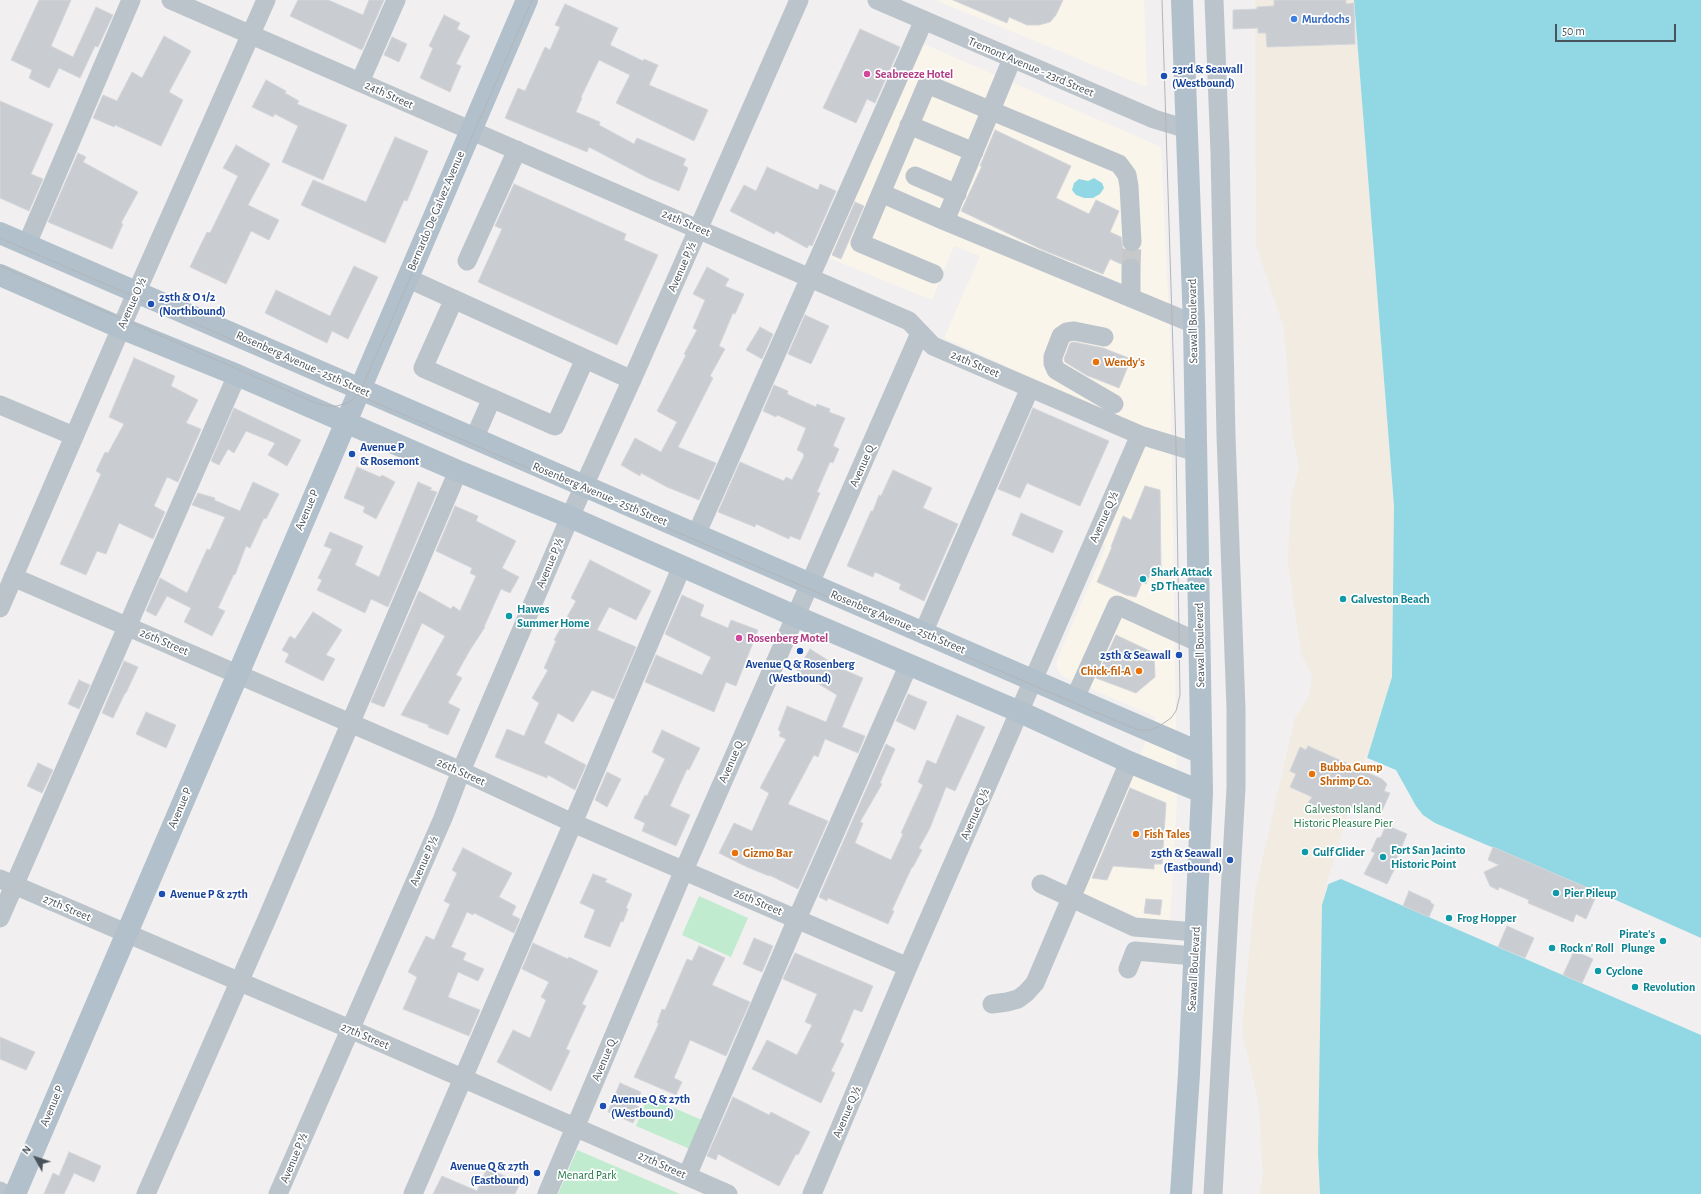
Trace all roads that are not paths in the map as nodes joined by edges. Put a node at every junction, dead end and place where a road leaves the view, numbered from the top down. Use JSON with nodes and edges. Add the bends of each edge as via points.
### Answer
{"nodes":[{"id":1,"x":131,"y":0,"type":"edge"},
{"id":2,"x":171,"y":0,"type":"edge"},
{"id":3,"x":266,"y":0,"type":"edge"},
{"id":4,"x":396,"y":0,"type":"edge"},
{"id":5,"x":527,"y":0,"type":"edge"},
{"id":6,"x":799,"y":0,"type":"edge"},
{"id":7,"x":877,"y":0,"type":"edge"},
{"id":8,"x":1182,"y":0,"type":"edge"},
{"id":9,"x":1214,"y":0,"type":"edge"},
{"id":10,"x":924,"y":20,"type":"junction"},
{"id":11,"x":251,"y":35,"type":"junction"},
{"id":12,"x":1012,"y":59,"type":"junction"},
{"id":13,"x":360,"y":82,"type":"junction"},
{"id":14,"x":992,"y":111,"type":"junction"},
{"id":15,"x":909,"y":125,"type":"junction"},
{"id":16,"x":1187,"y":129,"type":"junction"},
{"id":17,"x":471,"y":130,"type":"junction"},
{"id":18,"x":517,"y":150,"type":"junction"},
{"id":19,"x":974,"y":152,"type":"junction"},
{"id":20,"x":915,"y":176,"type":"dead end"},
{"id":21,"x":881,"y":193,"type":"junction"},
{"id":22,"x":957,"y":194,"type":"junction"},
{"id":23,"x":945,"y":221,"type":"junction"},
{"id":24,"x":698,"y":229,"type":"junction"},
{"id":25,"x":0,"y":233,"type":"edge"},
{"id":26,"x":1132,"y":242,"type":"tunnel mouth"},
{"id":27,"x":27,"y":244,"type":"junction"},
{"id":28,"x":467,"y":261,"type":"dead end"},
{"id":29,"x":1131,"y":268,"type":"tunnel mouth"},
{"id":30,"x":934,"y":274,"type":"dead end"},
{"id":31,"x":0,"y":275,"type":"edge"},
{"id":32,"x":811,"y":277,"type":"junction"},
{"id":33,"x":407,"y":278,"type":"junction"},
{"id":34,"x":137,"y":291,"type":"junction"},
{"id":35,"x":1131,"y":298,"type":"junction"},
{"id":36,"x":454,"y":299,"type":"junction"},
{"id":37,"x":1194,"y":324,"type":"junction"},
{"id":38,"x":121,"y":328,"type":"junction"},
{"id":39,"x":920,"y":333,"type":"junction"},
{"id":40,"x":1104,"y":337,"type":"dead end"},
{"id":41,"x":585,"y":359,"type":"junction"},
{"id":42,"x":237,"y":375,"type":"junction"},
{"id":43,"x":632,"y":380,"type":"junction"},
{"id":44,"x":1030,"y":388,"type":"junction"},
{"id":45,"x":359,"y":389,"type":"junction"},
{"id":46,"x":492,"y":398,"type":"junction"},
{"id":47,"x":1114,"y":404,"type":"dead end"},
{"id":48,"x":0,"y":406,"type":"edge"},
{"id":49,"x":344,"y":422,"type":"junction"},
{"id":50,"x":1140,"y":435,"type":"junction"},
{"id":51,"x":74,"y":436,"type":"junction"},
{"id":52,"x":474,"y":439,"type":"junction"},
{"id":53,"x":1196,"y":452,"type":"junction"},
{"id":54,"x":458,"y":471,"type":"junction"},
{"id":55,"x":584,"y":486,"type":"junction"},
{"id":56,"x":570,"y":518,"type":"junction"},
{"id":57,"x":696,"y":535,"type":"junction"},
{"id":58,"x":682,"y":566,"type":"junction"},
{"id":59,"x":13,"y":578,"type":"junction"},
{"id":60,"x":810,"y":584,"type":"junction"},
{"id":61,"x":0,"y":608,"type":"edge"},
{"id":62,"x":795,"y":616,"type":"junction"},
{"id":63,"x":126,"y":626,"type":"junction"},
{"id":64,"x":923,"y":633,"type":"junction"},
{"id":65,"x":1200,"y":643,"type":"junction"},
{"id":66,"x":909,"y":664,"type":"junction"},
{"id":67,"x":238,"y":674,"type":"junction"},
{"id":68,"x":1033,"y":680,"type":"junction"},
{"id":69,"x":1075,"y":698,"type":"junction"},
{"id":70,"x":1020,"y":712,"type":"junction"},
{"id":71,"x":351,"y":723,"type":"junction"},
{"id":72,"x":1201,"y":753,"type":"junction"},
{"id":73,"x":1129,"y":762,"type":"junction"},
{"id":74,"x":461,"y":771,"type":"junction"},
{"id":75,"x":1202,"y":792,"type":"junction"},
{"id":76,"x":573,"y":823,"type":"junction"},
{"id":77,"x":684,"y":870,"type":"junction"},
{"id":78,"x":7,"y":882,"type":"edge"},
{"id":79,"x":1041,"y":884,"type":"dead end"},
{"id":80,"x":1072,"y":899,"type":"junction"},
{"id":81,"x":0,"y":918,"type":"edge"},
{"id":82,"x":797,"y":919,"type":"junction"},
{"id":83,"x":1196,"y":932,"type":"junction"},
{"id":84,"x":126,"y":933,"type":"junction"},
{"id":85,"x":1194,"y":956,"type":"junction"},
{"id":86,"x":908,"y":967,"type":"junction"},
{"id":87,"x":1128,"y":969,"type":"dead end"},
{"id":88,"x":239,"y":982,"type":"junction"},
{"id":89,"x":992,"y":1004,"type":"dead end"},
{"id":90,"x":350,"y":1029,"type":"junction"},
{"id":91,"x":463,"y":1078,"type":"junction"},
{"id":92,"x":576,"y":1128,"type":"junction"},
{"id":93,"x":688,"y":1176,"type":"junction"},
{"id":94,"x":0,"y":1191,"type":"edge"},
{"id":95,"x":3,"y":1194,"type":"edge"},
{"id":96,"x":15,"y":1194,"type":"edge"},
{"id":97,"x":146,"y":1194,"type":"edge"},
{"id":98,"x":278,"y":1194,"type":"edge"},
{"id":99,"x":413,"y":1194,"type":"edge"},
{"id":100,"x":547,"y":1194,"type":"edge"},
{"id":101,"x":728,"y":1194,"type":"edge"},
{"id":102,"x":812,"y":1194,"type":"edge"},
{"id":103,"x":1181,"y":1194,"type":"edge"},
{"id":104,"x":1213,"y":1194,"type":"edge"}],
"edges":[{"from":1,"to":27,"type":"street"},
{"from":2,"to":11,"type":"street","name":"24th Street"},
{"from":3,"to":11,"type":"street","name":"Avenue O ½"},
{"from":4,"to":13,"type":"street"},
{"from":5,"to":17,"type":"main road","name":"Bernardo De Galvez Avenue"},
{"from":6,"to":24,"type":"street","name":"Avenue P ½"},
{"from":7,"to":10,"type":"street","name":"Tremont Avenue - 23rd Street"},
{"from":8,"to":16,"type":"main road","name":"Seawall Boulevard"},
{"from":9,"to":104,"type":"street","via":[[1236,709],[1236,788]]},
{"from":10,"to":12,"type":"street","name":"Tremont Avenue - 23rd Street"},
{"from":10,"to":32,"type":"street"},
{"from":11,"to":13,"type":"street","name":"24th Street"},
{"from":11,"to":34,"type":"street","name":"Avenue O ½"},
{"from":12,"to":14,"type":"street"},
{"from":12,"to":16,"type":"street","name":"Tremont Avenue - 23rd Street","via":[[1154,119]]},
{"from":13,"to":17,"type":"street","name":"24th Street"},
{"from":14,"to":15,"type":"street","via":[[927,84]]},
{"from":14,"to":19,"type":"street"},
{"from":14,"to":26,"type":"street","via":[[1119,164],[1127,175],[1129,186]]},
{"from":15,"to":19,"type":"street"},
{"from":15,"to":21,"type":"street"},
{"from":16,"to":37,"type":"main road","name":"Seawall Boulevard"},
{"from":17,"to":18,"type":"street","name":"24th Street"},
{"from":17,"to":33,"type":"main road","name":"Bernardo De Galvez Avenue"},
{"from":18,"to":24,"type":"street","name":"24th Street"},
{"from":18,"to":28,"type":"street"},
{"from":19,"to":22,"type":"street"},
{"from":20,"to":22,"type":"street"},
{"from":21,"to":23,"type":"street"},
{"from":21,"to":30,"type":"street","via":[[860,243]]},
{"from":22,"to":23,"type":"street"},
{"from":23,"to":35,"type":"street"},
{"from":24,"to":32,"type":"street","name":"24th Street"},
{"from":24,"to":43,"type":"street","name":"Avenue P ½"},
{"from":25,"to":27,"type":"main road","name":"Rosenberg Avenue - 25th Street"},
{"from":27,"to":34,"type":"main road","name":"Rosenberg Avenue - 25th Street"},
{"from":29,"to":35,"type":"street"},
{"from":31,"to":38,"type":"main road"},
{"from":32,"to":39,"type":"street","name":"24th Street","via":[[909,321]]},
{"from":32,"to":57,"type":"street"},
{"from":33,"to":36,"type":"street"},
{"from":33,"to":45,"type":"main road","name":"Bernardo De Galvez Avenue"},
{"from":34,"to":38,"type":"street","name":"Avenue O ½"},
{"from":34,"to":45,"type":"main road","name":"Rosenberg Avenue - 25th Street"},
{"from":35,"to":37,"type":"street"},
{"from":36,"to":41,"type":"street"},
{"from":36,"to":46,"type":"street","via":[[423,368]]},
{"from":37,"to":53,"type":"main road","name":"Seawall Boulevard"},
{"from":38,"to":42,"type":"main road"},
{"from":38,"to":51,"type":"street","name":"Avenue O ½"},
{"from":39,"to":44,"type":"street","name":"24th Street","via":[[933,346]]},
{"from":39,"to":60,"type":"street","name":"Avenue Q"},
{"from":40,"to":47,"type":"street","via":[[1067,332],[1061,336],[1053,363],[1056,370]]},
{"from":41,"to":43,"type":"street"},
{"from":41,"to":46,"type":"street","via":[[555,426]]},
{"from":42,"to":49,"type":"main road"},
{"from":42,"to":63,"type":"street"},
{"from":43,"to":55,"type":"street","name":"Avenue P ½"},
{"from":44,"to":50,"type":"street","name":"24th Street"},
{"from":44,"to":64,"type":"street"},
{"from":45,"to":49,"type":"main road","name":"Bernardo De Galvez Avenue"},
{"from":45,"to":52,"type":"main road","name":"Rosenberg Avenue - 25th Street"},
{"from":46,"to":52,"type":"street"},
{"from":48,"to":51,"type":"street"},
{"from":49,"to":54,"type":"main road"},
{"from":49,"to":67,"type":"main road","name":"Avenue P"},
{"from":50,"to":53,"type":"street","name":"24th Street"},
{"from":50,"to":68,"type":"street","name":"Avenue Q ½"},
{"from":51,"to":59,"type":"street","name":"Avenue O ½"},
{"from":52,"to":55,"type":"main road","name":"Rosenberg Avenue - 25th Street"},
{"from":53,"to":65,"type":"main road","name":"Seawall Boulevard"},
{"from":54,"to":56,"type":"main road"},
{"from":54,"to":71,"type":"street"},
{"from":55,"to":56,"type":"street","name":"Avenue P ½"},
{"from":55,"to":57,"type":"main road","name":"Rosenberg Avenue - 25th Street"},
{"from":56,"to":58,"type":"main road"},
{"from":56,"to":74,"type":"street","name":"Avenue P ½"},
{"from":57,"to":60,"type":"main road","name":"Rosenberg Avenue - 25th Street"},
{"from":58,"to":62,"type":"main road"},
{"from":58,"to":76,"type":"street"},
{"from":59,"to":61,"type":"street","name":"Avenue O ½"},
{"from":59,"to":63,"type":"street","name":"26th Street"},
{"from":60,"to":62,"type":"street","name":"Avenue Q"},
{"from":60,"to":64,"type":"main road","name":"Rosenberg Avenue - 25th Street"},
{"from":62,"to":66,"type":"main road"},
{"from":62,"to":77,"type":"street","name":"Avenue Q"},
{"from":63,"to":67,"type":"street","name":"26th Street"},
{"from":63,"to":78,"type":"street"},
{"from":64,"to":68,"type":"main road","name":"Rosenberg Avenue - 25th Street"},
{"from":65,"to":69,"type":"street","via":[[1117,605]]},
{"from":65,"to":72,"type":"main road","name":"Seawall Boulevard"},
{"from":66,"to":70,"type":"main road"},
{"from":66,"to":82,"type":"street"},
{"from":67,"to":71,"type":"street","name":"26th Street"},
{"from":67,"to":84,"type":"main road","name":"Avenue P"},
{"from":68,"to":69,"type":"main road","name":"Rosenberg Avenue - 25th Street"},
{"from":68,"to":70,"type":"street","name":"Avenue Q ½"},
{"from":69,"to":72,"type":"main road","name":"Rosenberg Avenue - 25th Street"},
{"from":70,"to":73,"type":"main road"},
{"from":70,"to":86,"type":"street","name":"Avenue Q ½"},
{"from":71,"to":74,"type":"street","name":"26th Street"},
{"from":71,"to":88,"type":"street"},
{"from":72,"to":75,"type":"main road","name":"Seawall Boulevard"},
{"from":73,"to":75,"type":"main road"},
{"from":73,"to":80,"type":"street"},
{"from":74,"to":76,"type":"street","name":"26th Street"},
{"from":74,"to":90,"type":"street","name":"Avenue P ½","via":[[443,818]]},
{"from":75,"to":83,"type":"main road","name":"Seawall Boulevard"},
{"from":76,"to":77,"type":"street","name":"26th Street"},
{"from":76,"to":91,"type":"street"},
{"from":77,"to":82,"type":"street","name":"26th Street"},
{"from":77,"to":92,"type":"street","name":"Avenue Q"},
{"from":78,"to":81,"type":"street"},
{"from":78,"to":84,"type":"street","name":"27th Street"},
{"from":79,"to":80,"type":"street"},
{"from":80,"to":83,"type":"street","via":[[1134,927]]},
{"from":80,"to":89,"type":"street","via":[[1035,983],[1018,999]]},
{"from":82,"to":86,"type":"street","name":"26th Street"},
{"from":82,"to":93,"type":"street"},
{"from":83,"to":85,"type":"main road","name":"Seawall Boulevard"},
{"from":84,"to":88,"type":"street","name":"27th Street"},
{"from":84,"to":96,"type":"main road","name":"Avenue P"},
{"from":85,"to":87,"type":"street","via":[[1135,951]]},
{"from":85,"to":103,"type":"main road","name":"Seawall Boulevard"},
{"from":86,"to":102,"type":"street","name":"Avenue Q ½"},
{"from":88,"to":90,"type":"street","name":"27th Street"},
{"from":88,"to":97,"type":"street"},
{"from":90,"to":91,"type":"street","name":"27th Street"},
{"from":90,"to":98,"type":"street","name":"Avenue P ½"},
{"from":91,"to":92,"type":"street","name":"27th Street"},
{"from":91,"to":99,"type":"street"},
{"from":92,"to":93,"type":"street","name":"27th Street"},
{"from":92,"to":100,"type":"street","name":"Avenue Q"},
{"from":93,"to":101,"type":"street","name":"27th Street"},
{"from":94,"to":95,"type":"street"}]}
